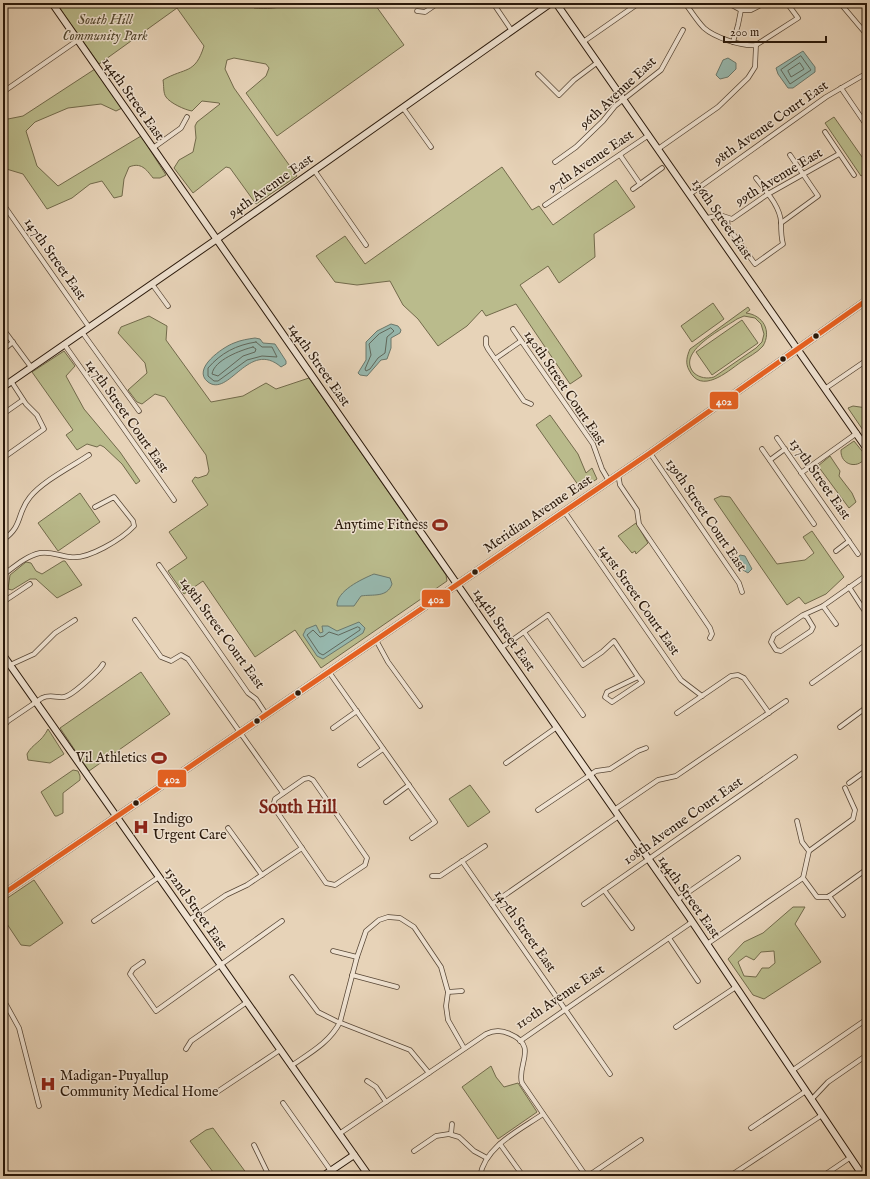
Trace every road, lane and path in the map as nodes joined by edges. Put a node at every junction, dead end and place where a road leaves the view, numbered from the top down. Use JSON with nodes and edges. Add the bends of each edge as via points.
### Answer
{"nodes":[{"id":1,"x":52,"y":3,"type":"edge"},
{"id":2,"x":438,"y":3,"type":"edge"},
{"id":3,"x":493,"y":3,"type":"edge"},
{"id":4,"x":551,"y":3,"type":"edge"},
{"id":5,"x":556,"y":3,"type":"edge"},
{"id":6,"x":639,"y":3,"type":"edge"},
{"id":7,"x":685,"y":3,"type":"edge"},
{"id":8,"x":728,"y":3,"type":"edge"},
{"id":9,"x":765,"y":3,"type":"edge"},
{"id":10,"x":788,"y":3,"type":"edge"},
{"id":11,"x":840,"y":3,"type":"edge"},
{"id":12,"x":741,"y":10,"type":"junction"},
{"id":13,"x":417,"y":11,"type":"dead end"},
{"id":14,"x":512,"y":30,"type":"junction"},
{"id":15,"x":683,"y":30,"type":"dead end"},
{"id":16,"x":867,"y":35,"type":"edge"},
{"id":17,"x":78,"y":40,"type":"junction"},
{"id":18,"x":584,"y":42,"type":"junction"},
{"id":19,"x":733,"y":42,"type":"junction"},
{"id":20,"x":756,"y":45,"type":"junction"},
{"id":21,"x":598,"y":62,"type":"junction"},
{"id":22,"x":867,"y":73,"type":"edge"},
{"id":23,"x":538,"y":74,"type":"dead end"},
{"id":24,"x":841,"y":88,"type":"junction"},
{"id":25,"x":3,"y":92,"type":"edge"},
{"id":26,"x":624,"y":100,"type":"junction"},
{"id":27,"x":403,"y":108,"type":"junction"},
{"id":28,"x":187,"y":118,"type":"dead end"},
{"id":29,"x":867,"y":126,"type":"edge"},
{"id":30,"x":825,"y":132,"type":"dead end"},
{"id":31,"x":649,"y":135,"type":"junction"},
{"id":32,"x":431,"y":147,"type":"dead end"},
{"id":33,"x":153,"y":148,"type":"junction"},
{"id":34,"x":658,"y":149,"type":"junction"},
{"id":35,"x":839,"y":154,"type":"junction"},
{"id":36,"x":620,"y":155,"type":"junction"},
{"id":37,"x":790,"y":155,"type":"dead end"},
{"id":38,"x":556,"y":162,"type":"dead end"},
{"id":39,"x":662,"y":168,"type":"dead end"},
{"id":40,"x":314,"y":170,"type":"junction"},
{"id":41,"x":803,"y":174,"type":"junction"},
{"id":42,"x":854,"y":175,"type":"dead end"},
{"id":43,"x":756,"y":178,"type":"dead end"},
{"id":44,"x":640,"y":184,"type":"junction"},
{"id":45,"x":634,"y":189,"type":"dead end"},
{"id":46,"x":690,"y":194,"type":"junction"},
{"id":47,"x":768,"y":194,"type":"junction"},
{"id":48,"x":3,"y":204,"type":"edge"},
{"id":49,"x":546,"y":205,"type":"dead end"},
{"id":50,"x":707,"y":218,"type":"junction"},
{"id":51,"x":727,"y":218,"type":"junction"},
{"id":52,"x":781,"y":223,"type":"junction"},
{"id":53,"x":217,"y":239,"type":"junction"},
{"id":54,"x":366,"y":245,"type":"dead end"},
{"id":55,"x":152,"y":284,"type":"junction"},
{"id":56,"x":867,"y":300,"type":"edge"},
{"id":57,"x":168,"y":306,"type":"dead end"},
{"id":58,"x":89,"y":327,"type":"junction"},
{"id":59,"x":3,"y":329,"type":"edge"},
{"id":60,"x":513,"y":329,"type":"dead end"},
{"id":61,"x":82,"y":332,"type":"junction"},
{"id":62,"x":486,"y":338,"type":"dead end"},
{"id":63,"x":521,"y":341,"type":"junction"},
{"id":64,"x":13,"y":342,"type":"junction"},
{"id":65,"x":64,"y":344,"type":"junction"},
{"id":66,"x":798,"y":349,"type":"junction"},
{"id":67,"x":3,"y":350,"type":"edge"},
{"id":68,"x":495,"y":359,"type":"junction"},
{"id":69,"x":867,"y":360,"type":"edge"},
{"id":70,"x":31,"y":367,"type":"junction"},
{"id":71,"x":10,"y":382,"type":"junction"},
{"id":72,"x":3,"y":387,"type":"edge"},
{"id":73,"x":826,"y":388,"type":"junction"},
{"id":74,"x":23,"y":400,"type":"junction"},
{"id":75,"x":531,"y":404,"type":"dead end"},
{"id":76,"x":139,"y":411,"type":"dead end"},
{"id":77,"x":3,"y":414,"type":"edge"},
{"id":78,"x":857,"y":433,"type":"junction"},
{"id":79,"x":777,"y":438,"type":"dead end"},
{"id":80,"x":762,"y":449,"type":"dead end"},
{"id":81,"x":785,"y":449,"type":"junction"},
{"id":82,"x":867,"y":449,"type":"edge"},
{"id":83,"x":650,"y":453,"type":"junction"},
{"id":84,"x":89,"y":455,"type":"dead end"},
{"id":85,"x":3,"y":458,"type":"edge"},
{"id":86,"x":770,"y":460,"type":"junction"},
{"id":87,"x":801,"y":473,"type":"junction"},
{"id":88,"x":618,"y":474,"type":"junction"},
{"id":89,"x":610,"y":480,"type":"junction"},
{"id":90,"x":620,"y":485,"type":"junction"},
{"id":91,"x":174,"y":500,"type":"dead end"},
{"id":92,"x":95,"y":507,"type":"dead end"},
{"id":93,"x":564,"y":511,"type":"junction"},
{"id":94,"x":814,"y":524,"type":"dead end"},
{"id":95,"x":3,"y":540,"type":"edge"},
{"id":96,"x":849,"y":541,"type":"junction"},
{"id":97,"x":836,"y":551,"type":"dead end"},
{"id":98,"x":858,"y":554,"type":"dead end"},
{"id":99,"x":159,"y":565,"type":"dead end"},
{"id":100,"x":3,"y":575,"type":"edge"},
{"id":101,"x":867,"y":575,"type":"edge"},
{"id":102,"x":30,"y":584,"type":"dead end"},
{"id":103,"x":458,"y":584,"type":"junction"},
{"id":104,"x":849,"y":588,"type":"junction"},
{"id":105,"x":742,"y":592,"type":"dead end"},
{"id":106,"x":3,"y":602,"type":"edge"},
{"id":107,"x":823,"y":606,"type":"junction"},
{"id":108,"x":864,"y":610,"type":"dead end"},
{"id":109,"x":803,"y":615,"type":"junction"},
{"id":110,"x":75,"y":620,"type":"dead end"},
{"id":111,"x":135,"y":620,"type":"dead end"},
{"id":112,"x":836,"y":624,"type":"dead end"},
{"id":113,"x":524,"y":632,"type":"junction"},
{"id":114,"x":710,"y":638,"type":"dead end"},
{"id":115,"x":376,"y":640,"type":"junction"},
{"id":116,"x":867,"y":644,"type":"edge"},
{"id":117,"x":502,"y":648,"type":"junction"},
{"id":118,"x":3,"y":655,"type":"edge"},
{"id":119,"x":103,"y":664,"type":"dead end"},
{"id":120,"x":10,"y":665,"type":"junction"},
{"id":121,"x":329,"y":672,"type":"junction"},
{"id":122,"x":638,"y":677,"type":"junction"},
{"id":123,"x":812,"y":683,"type":"dead end"},
{"id":124,"x":702,"y":696,"type":"junction"},
{"id":125,"x":786,"y":701,"type":"dead end"},
{"id":126,"x":36,"y":702,"type":"junction"},
{"id":127,"x":420,"y":706,"type":"dead end"},
{"id":128,"x":867,"y":707,"type":"edge"},
{"id":129,"x":357,"y":711,"type":"junction"},
{"id":130,"x":677,"y":713,"type":"dead end"},
{"id":131,"x":769,"y":713,"type":"junction"},
{"id":132,"x":266,"y":714,"type":"junction"},
{"id":133,"x":583,"y":716,"type":"dead end"},
{"id":134,"x":3,"y":727,"type":"edge"},
{"id":135,"x":557,"y":727,"type":"junction"},
{"id":136,"x":840,"y":727,"type":"dead end"},
{"id":137,"x":333,"y":728,"type":"dead end"},
{"id":138,"x":240,"y":732,"type":"junction"},
{"id":139,"x":383,"y":748,"type":"junction"},
{"id":140,"x":646,"y":748,"type":"dead end"},
{"id":141,"x":795,"y":756,"type":"dead end"},
{"id":142,"x":506,"y":763,"type":"dead end"},
{"id":143,"x":360,"y":765,"type":"dead end"},
{"id":144,"x":867,"y":770,"type":"edge"},
{"id":145,"x":590,"y":775,"type":"junction"},
{"id":146,"x":850,"y":783,"type":"dead end"},
{"id":147,"x":409,"y":785,"type":"junction"},
{"id":148,"x":845,"y":788,"type":"dead end"},
{"id":149,"x":283,"y":793,"type":"junction"},
{"id":150,"x":386,"y":802,"type":"dead end"},
{"id":151,"x":538,"y":810,"type":"dead end"},
{"id":152,"x":614,"y":810,"type":"junction"},
{"id":153,"x":116,"y":816,"type":"junction"},
{"id":154,"x":619,"y":816,"type":"junction"},
{"id":155,"x":798,"y":821,"type":"dead end"},
{"id":156,"x":228,"y":828,"type":"dead end"},
{"id":157,"x":412,"y":838,"type":"dead end"},
{"id":158,"x":485,"y":846,"type":"dead end"},
{"id":159,"x":302,"y":848,"type":"junction"},
{"id":160,"x":809,"y":851,"type":"junction"},
{"id":161,"x":738,"y":858,"type":"dead end"},
{"id":162,"x":648,"y":859,"type":"junction"},
{"id":163,"x":462,"y":862,"type":"junction"},
{"id":164,"x":867,"y":869,"type":"edge"},
{"id":165,"x":262,"y":875,"type":"junction"},
{"id":166,"x":432,"y":876,"type":"dead end"},
{"id":167,"x":159,"y":877,"type":"junction"},
{"id":168,"x":802,"y":878,"type":"junction"},
{"id":169,"x":604,"y":890,"type":"junction"},
{"id":170,"x":3,"y":894,"type":"edge"},
{"id":171,"x":829,"y":896,"type":"junction"},
{"id":172,"x":677,"y":900,"type":"junction"},
{"id":173,"x":492,"y":904,"type":"junction"},
{"id":174,"x":584,"y":904,"type":"dead end"},
{"id":175,"x":842,"y":915,"type":"dead end"},
{"id":176,"x":189,"y":920,"type":"junction"},
{"id":177,"x":94,"y":921,"type":"dead end"},
{"id":178,"x":282,"y":921,"type":"dead end"},
{"id":179,"x":692,"y":922,"type":"junction"},
{"id":180,"x":632,"y":928,"type":"dead end"},
{"id":181,"x":669,"y":938,"type":"junction"},
{"id":182,"x":707,"y":944,"type":"junction"},
{"id":183,"x":333,"y":951,"type":"dead end"},
{"id":184,"x":357,"y":957,"type":"junction"},
{"id":185,"x":143,"y":962,"type":"dead end"},
{"id":186,"x":221,"y":966,"type":"junction"},
{"id":187,"x":352,"y":975,"type":"junction"},
{"id":188,"x":292,"y":977,"type":"dead end"},
{"id":189,"x":698,"y":981,"type":"dead end"},
{"id":190,"x":397,"y":987,"type":"dead end"},
{"id":191,"x":736,"y":987,"type":"junction"},
{"id":192,"x":462,"y":991,"type":"dead end"},
{"id":193,"x":448,"y":992,"type":"junction"},
{"id":194,"x":3,"y":999,"type":"edge"},
{"id":195,"x":247,"y":1002,"type":"junction"},
{"id":196,"x":566,"y":1009,"type":"junction"},
{"id":197,"x":867,"y":1019,"type":"edge"},
{"id":198,"x":340,"y":1022,"type":"junction"},
{"id":199,"x":676,"y":1028,"type":"dead end"},
{"id":200,"x":520,"y":1041,"type":"junction"},
{"id":201,"x":464,"y":1048,"type":"junction"},
{"id":202,"x":186,"y":1049,"type":"dead end"},
{"id":203,"x":280,"y":1050,"type":"junction"},
{"id":204,"x":867,"y":1055,"type":"edge"},
{"id":205,"x":291,"y":1066,"type":"junction"},
{"id":206,"x":792,"y":1070,"type":"junction"},
{"id":207,"x":429,"y":1073,"type":"junction"},
{"id":208,"x":610,"y":1074,"type":"dead end"},
{"id":209,"x":367,"y":1081,"type":"dead end"},
{"id":210,"x":806,"y":1091,"type":"junction"},
{"id":211,"x":214,"y":1094,"type":"dead end"},
{"id":212,"x":812,"y":1099,"type":"junction"},
{"id":213,"x":386,"y":1102,"type":"junction"},
{"id":214,"x":283,"y":1103,"type":"dead end"},
{"id":215,"x":39,"y":1106,"type":"dead end"},
{"id":216,"x":543,"y":1114,"type":"junction"},
{"id":217,"x":822,"y":1115,"type":"junction"},
{"id":218,"x":452,"y":1124,"type":"dead end"},
{"id":219,"x":751,"y":1128,"type":"dead end"},
{"id":220,"x":339,"y":1134,"type":"junction"},
{"id":221,"x":451,"y":1134,"type":"junction"},
{"id":222,"x":641,"y":1140,"type":"dead end"},
{"id":223,"x":254,"y":1144,"type":"dead end"},
{"id":224,"x":500,"y":1144,"type":"junction"},
{"id":225,"x":414,"y":1152,"type":"dead end"},
{"id":226,"x":354,"y":1155,"type":"junction"},
{"id":227,"x":851,"y":1157,"type":"junction"},
{"id":228,"x":487,"y":1158,"type":"junction"},
{"id":229,"x":331,"y":1170,"type":"junction"},
{"id":230,"x":269,"y":1176,"type":"edge"},
{"id":231,"x":324,"y":1176,"type":"edge"},
{"id":232,"x":369,"y":1176,"type":"edge"},
{"id":233,"x":480,"y":1176,"type":"edge"},
{"id":234,"x":523,"y":1176,"type":"edge"},
{"id":235,"x":587,"y":1176,"type":"edge"},
{"id":236,"x":730,"y":1176,"type":"edge"},
{"id":237,"x":823,"y":1176,"type":"edge"},
{"id":238,"x":864,"y":1176,"type":"edge"}],
"edges":[{"from":1,"to":17,"type":"street","name":"144th Street East"},
{"from":2,"to":13,"type":"street","via":[[425,12]]},
{"from":3,"to":14,"type":"street"},
{"from":4,"to":14,"type":"street","name":"94th Avenue East"},
{"from":5,"to":18,"type":"street","name":"136th Street East"},
{"from":6,"to":18,"type":"street"},
{"from":7,"to":19,"type":"street","via":[[705,29]]},
{"from":8,"to":12,"type":"street"},
{"from":9,"to":12,"type":"street","via":[[751,10]]},
{"from":10,"to":20,"type":"street","via":[[798,18]]},
{"from":11,"to":16,"type":"street"},
{"from":12,"to":19,"type":"street"},
{"from":14,"to":27,"type":"street","name":"94th Avenue East"},
{"from":15,"to":26,"type":"street","name":"96th Avenue East","via":[[661,70]]},
{"from":17,"to":25,"type":"street"},
{"from":17,"to":33,"type":"street","name":"144th Street East"},
{"from":18,"to":21,"type":"street","name":"136th Street East"},
{"from":19,"to":20,"type":"street","via":[[743,46]]},
{"from":20,"to":34,"type":"street","via":[[755,67],[748,78],[718,107]]},
{"from":21,"to":23,"type":"street","via":[[559,95]]},
{"from":21,"to":26,"type":"street","name":"136th Street East"},
{"from":22,"to":24,"type":"street","name":"98th Avenue Court East"},
{"from":24,"to":29,"type":"street"},
{"from":24,"to":46,"type":"street","name":"98th Avenue Court East"},
{"from":26,"to":31,"type":"street","name":"136th Street East"},
{"from":26,"to":38,"type":"street","name":"96th Avenue East","via":[[615,106],[603,122],[576,147]]},
{"from":27,"to":32,"type":"street"},
{"from":27,"to":40,"type":"street","name":"94th Avenue East"},
{"from":28,"to":33,"type":"street","via":[[181,128]]},
{"from":30,"to":35,"type":"street"},
{"from":31,"to":34,"type":"street","name":"136th Street East"},
{"from":31,"to":36,"type":"street","name":"97th Avenue East"},
{"from":33,"to":53,"type":"street","name":"144th Street East"},
{"from":34,"to":46,"type":"street","name":"136th Street East"},
{"from":35,"to":41,"type":"street","name":"99th Avenue East"},
{"from":35,"to":42,"type":"street"},
{"from":36,"to":44,"type":"street"},
{"from":36,"to":49,"type":"street","name":"97th Avenue East"},
{"from":37,"to":41,"type":"street"},
{"from":39,"to":44,"type":"street"},
{"from":40,"to":53,"type":"street","name":"94th Avenue East"},
{"from":40,"to":54,"type":"street"},
{"from":41,"to":47,"type":"street","name":"99th Avenue East"},
{"from":41,"to":52,"type":"street","via":[[818,196]]},
{"from":43,"to":47,"type":"street"},
{"from":44,"to":45,"type":"street"},
{"from":46,"to":50,"type":"street","name":"136th Street East"},
{"from":47,"to":51,"type":"street","name":"99th Avenue East","via":[[732,219]]},
{"from":47,"to":52,"type":"street"},
{"from":48,"to":58,"type":"street","name":"147th Street East"},
{"from":50,"to":51,"type":"street","name":"99th Avenue East","via":[[717,215]]},
{"from":50,"to":66,"type":"street","name":"136th Street East"},
{"from":51,"to":52,"type":"street","via":[[728,227],[755,264],[783,244]]},
{"from":53,"to":55,"type":"street","name":"94th Avenue East"},
{"from":53,"to":103,"type":"street","name":"144th Street East"},
{"from":55,"to":57,"type":"street"},
{"from":55,"to":58,"type":"street","name":"94th Avenue East"},
{"from":56,"to":66,"type":"main road","name":"Meridian Avenue East"},
{"from":58,"to":61,"type":"street","name":"94th Avenue East"},
{"from":59,"to":64,"type":"street"},
{"from":60,"to":63,"type":"street","name":"140th Street Court East"},
{"from":61,"to":65,"type":"street","name":"94th Avenue East"},
{"from":61,"to":76,"type":"street"},
{"from":62,"to":68,"type":"street","via":[[486,346]]},
{"from":63,"to":68,"type":"street"},
{"from":63,"to":89,"type":"street","name":"140th Street Court East","via":[[592,444],[602,469]]},
{"from":64,"to":67,"type":"street"},
{"from":64,"to":70,"type":"street"},
{"from":65,"to":70,"type":"street","name":"94th Avenue East"},
{"from":65,"to":91,"type":"street","name":"147th Street Court East"},
{"from":66,"to":73,"type":"street","name":"136th Street East"},
{"from":66,"to":83,"type":"main road","name":"Meridian Avenue East"},
{"from":68,"to":75,"type":"street","via":[[524,401]]},
{"from":69,"to":73,"type":"street"},
{"from":70,"to":71,"type":"street","name":"94th Avenue East"},
{"from":71,"to":72,"type":"street","name":"94th Avenue East"},
{"from":71,"to":74,"type":"street"},
{"from":73,"to":78,"type":"street","name":"136th Street East"},
{"from":74,"to":77,"type":"street"},
{"from":74,"to":85,"type":"street","via":[[44,428]]},
{"from":78,"to":82,"type":"street","name":"136th Street East"},
{"from":78,"to":87,"type":"street"},
{"from":79,"to":81,"type":"street","name":"137th Street East"},
{"from":80,"to":86,"type":"street"},
{"from":81,"to":86,"type":"street"},
{"from":81,"to":87,"type":"street","name":"137th Street East"},
{"from":83,"to":88,"type":"main road","name":"Meridian Avenue East"},
{"from":83,"to":105,"type":"street","name":"139th Street Court East","via":[[735,577]]},
{"from":84,"to":95,"type":"street","via":[[34,492],[25,506],[18,527]]},
{"from":86,"to":94,"type":"street"},
{"from":87,"to":96,"type":"street","name":"137th Street East"},
{"from":88,"to":89,"type":"main road","name":"Meridian Avenue East"},
{"from":88,"to":90,"type":"street","name":"140th Street Court East"},
{"from":89,"to":90,"type":"street","name":"140th Street Court East"},
{"from":89,"to":93,"type":"main road","name":"Meridian Avenue East"},
{"from":90,"to":114,"type":"street","name":"140th Street Court East","via":[[635,507],[639,524],[710,628]]},
{"from":92,"to":100,"type":"street","via":[[114,497],[129,514],[134,526],[89,556],[74,558],[54,553],[38,553]]},
{"from":93,"to":103,"type":"main road","name":"Meridian Avenue East"},
{"from":93,"to":124,"type":"street","name":"141st Street Court East","via":[[681,680]]},
{"from":96,"to":97,"type":"street"},
{"from":96,"to":98,"type":"street","name":"137th Street East"},
{"from":99,"to":132,"type":"street","name":"148th Street Court East"},
{"from":101,"to":104,"type":"street"},
{"from":102,"to":106,"type":"street"},
{"from":103,"to":115,"type":"main road","name":"Meridian Avenue East"},
{"from":103,"to":117,"type":"street","name":"144th Street East"},
{"from":104,"to":107,"type":"street"},
{"from":104,"to":108,"type":"street"},
{"from":107,"to":109,"type":"street"},
{"from":107,"to":112,"type":"street"},
{"from":109,"to":109,"type":"street","via":[[772,637],[771,642],[776,650],[781,651],[811,631],[811,622]]},
{"from":110,"to":120,"type":"street","via":[[52,636],[34,654]]},
{"from":111,"to":138,"type":"street","via":[[162,659],[171,661],[181,655],[188,659]]},
{"from":113,"to":117,"type":"street"},
{"from":113,"to":122,"type":"street","via":[[548,615],[583,665],[614,641]]},
{"from":113,"to":133,"type":"street"},
{"from":115,"to":121,"type":"main road","name":"Meridian Avenue East"},
{"from":115,"to":127,"type":"street","via":[[388,662]]},
{"from":116,"to":123,"type":"street"},
{"from":117,"to":135,"type":"street","name":"144th Street East"},
{"from":118,"to":120,"type":"street","name":"152nd Street East"},
{"from":119,"to":126,"type":"street","via":[[70,694],[64,697],[46,696]]},
{"from":120,"to":126,"type":"street","name":"152nd Street East"},
{"from":121,"to":129,"type":"street"},
{"from":121,"to":132,"type":"main road","name":"Meridian Avenue East"},
{"from":122,"to":122,"type":"street","via":[[642,682],[612,702],[607,699],[607,692]]},
{"from":124,"to":130,"type":"street"},
{"from":124,"to":131,"type":"street","via":[[731,676],[738,675],[744,678]]},
{"from":125,"to":131,"type":"street"},
{"from":126,"to":134,"type":"street","via":[[8,720]]},
{"from":126,"to":153,"type":"street","name":"152nd Street East"},
{"from":128,"to":136,"type":"street"},
{"from":129,"to":137,"type":"street"},
{"from":129,"to":139,"type":"street"},
{"from":131,"to":152,"type":"street","via":[[676,776],[658,780]]},
{"from":132,"to":138,"type":"main road","name":"Meridian Avenue East"},
{"from":135,"to":142,"type":"street"},
{"from":135,"to":145,"type":"street","name":"144th Street East"},
{"from":138,"to":149,"type":"street"},
{"from":138,"to":153,"type":"main road","name":"Meridian Avenue East"},
{"from":139,"to":143,"type":"street"},
{"from":139,"to":147,"type":"street"},
{"from":140,"to":145,"type":"street","via":[[612,767]]},
{"from":141,"to":162,"type":"street","name":"108th Avenue Court East"},
{"from":144,"to":146,"type":"street"},
{"from":145,"to":151,"type":"street"},
{"from":145,"to":152,"type":"street","name":"144th Street East"},
{"from":147,"to":150,"type":"street"},
{"from":147,"to":157,"type":"street","via":[[435,822]]},
{"from":148,"to":160,"type":"street","via":[[855,810],[852,821]]},
{"from":149,"to":159,"type":"street","via":[[275,799],[274,809]]},
{"from":149,"to":159,"type":"street","via":[[304,779],[313,780],[367,856],[367,861],[365,865],[331,886]]},
{"from":152,"to":154,"type":"street","name":"144th Street East"},
{"from":153,"to":167,"type":"street","name":"152nd Street East"},
{"from":153,"to":170,"type":"main road","name":"Meridian Avenue East"},
{"from":154,"to":162,"type":"street","name":"144th Street East"},
{"from":154,"to":173,"type":"street"},
{"from":155,"to":160,"type":"street","via":[[802,842]]},
{"from":156,"to":165,"type":"street"},
{"from":158,"to":163,"type":"street"},
{"from":159,"to":165,"type":"street"},
{"from":160,"to":168,"type":"street"},
{"from":161,"to":172,"type":"street"},
{"from":162,"to":169,"type":"street","name":"108th Avenue Court East"},
{"from":162,"to":172,"type":"street","name":"144th Street East"},
{"from":163,"to":166,"type":"street","via":[[440,876]]},
{"from":163,"to":173,"type":"street","name":"147th Street East"},
{"from":164,"to":171,"type":"street"},
{"from":165,"to":176,"type":"street"},
{"from":167,"to":176,"type":"street","name":"152nd Street East"},
{"from":167,"to":177,"type":"street"},
{"from":168,"to":171,"type":"street","via":[[817,897]]},
{"from":168,"to":182,"type":"street"},
{"from":169,"to":174,"type":"street","name":"108th Avenue Court East"},
{"from":169,"to":180,"type":"street"},
{"from":171,"to":175,"type":"street"},
{"from":172,"to":179,"type":"street","name":"144th Street East"},
{"from":173,"to":196,"type":"street","name":"147th Street East"},
{"from":176,"to":186,"type":"street","name":"152nd Street East"},
{"from":178,"to":186,"type":"street"},
{"from":179,"to":181,"type":"street","name":"110th Avenue East"},
{"from":179,"to":182,"type":"street","name":"144th Street East"},
{"from":181,"to":189,"type":"street"},
{"from":181,"to":196,"type":"street","name":"110th Avenue East"},
{"from":182,"to":191,"type":"street","name":"144th Street East"},
{"from":183,"to":184,"type":"street"},
{"from":184,"to":187,"type":"street"},
{"from":184,"to":193,"type":"street","via":[[362,938],[371,925],[383,918],[398,917],[414,927],[441,967]]},
{"from":185,"to":186,"type":"street","via":[[130,974],[155,1010]]},
{"from":186,"to":195,"type":"street","name":"152nd Street East"},
{"from":187,"to":190,"type":"street"},
{"from":187,"to":198,"type":"street"},
{"from":188,"to":198,"type":"street","via":[[318,1012]]},
{"from":191,"to":199,"type":"street"},
{"from":191,"to":206,"type":"street","name":"144th Street East"},
{"from":192,"to":193,"type":"street"},
{"from":193,"to":201,"type":"street","via":[[448,1020]]},
{"from":194,"to":215,"type":"street","via":[[19,1028]]},
{"from":195,"to":202,"type":"street","via":[[191,1041]]},
{"from":195,"to":203,"type":"street","name":"152nd Street East"},
{"from":196,"to":200,"type":"street","name":"110th Avenue East"},
{"from":196,"to":208,"type":"street","name":"147th Street East"},
{"from":197,"to":206,"type":"street"},
{"from":198,"to":205,"type":"street","via":[[329,1038]]},
{"from":198,"to":207,"type":"street","via":[[410,1050]]},
{"from":200,"to":201,"type":"street","name":"110th Avenue East","via":[[509,1033],[494,1031]]},
{"from":200,"to":216,"type":"street","via":[[525,1053],[521,1081]]},
{"from":201,"to":207,"type":"street","name":"110th Avenue East"},
{"from":203,"to":205,"type":"street","name":"152nd Street East"},
{"from":203,"to":211,"type":"street"},
{"from":204,"to":212,"type":"street","via":[[828,1082]]},
{"from":205,"to":220,"type":"street","name":"152nd Street East"},
{"from":206,"to":210,"type":"street","name":"144th Street East"},
{"from":207,"to":213,"type":"street","name":"110th Avenue East"},
{"from":209,"to":213,"type":"street","via":[[376,1087]]},
{"from":210,"to":212,"type":"street","name":"144th Street East"},
{"from":210,"to":219,"type":"street"},
{"from":212,"to":217,"type":"street","name":"144th Street East"},
{"from":213,"to":220,"type":"street","name":"110th Avenue East"},
{"from":214,"to":229,"type":"street"},
{"from":216,"to":224,"type":"street"},
{"from":216,"to":235,"type":"street"},
{"from":217,"to":227,"type":"street","name":"144th Street East"},
{"from":217,"to":236,"type":"street"},
{"from":218,"to":221,"type":"street"},
{"from":220,"to":226,"type":"street","name":"152nd Street East"},
{"from":221,"to":225,"type":"street","via":[[436,1136]]},
{"from":221,"to":228,"type":"street"},
{"from":222,"to":235,"type":"street"},
{"from":223,"to":230,"type":"street"},
{"from":224,"to":228,"type":"street"},
{"from":224,"to":234,"type":"street"},
{"from":226,"to":229,"type":"street"},
{"from":226,"to":232,"type":"street","name":"152nd Street East"},
{"from":227,"to":237,"type":"street"},
{"from":227,"to":238,"type":"street","name":"144th Street East"},
{"from":228,"to":233,"type":"street"},
{"from":229,"to":231,"type":"street"}]}
